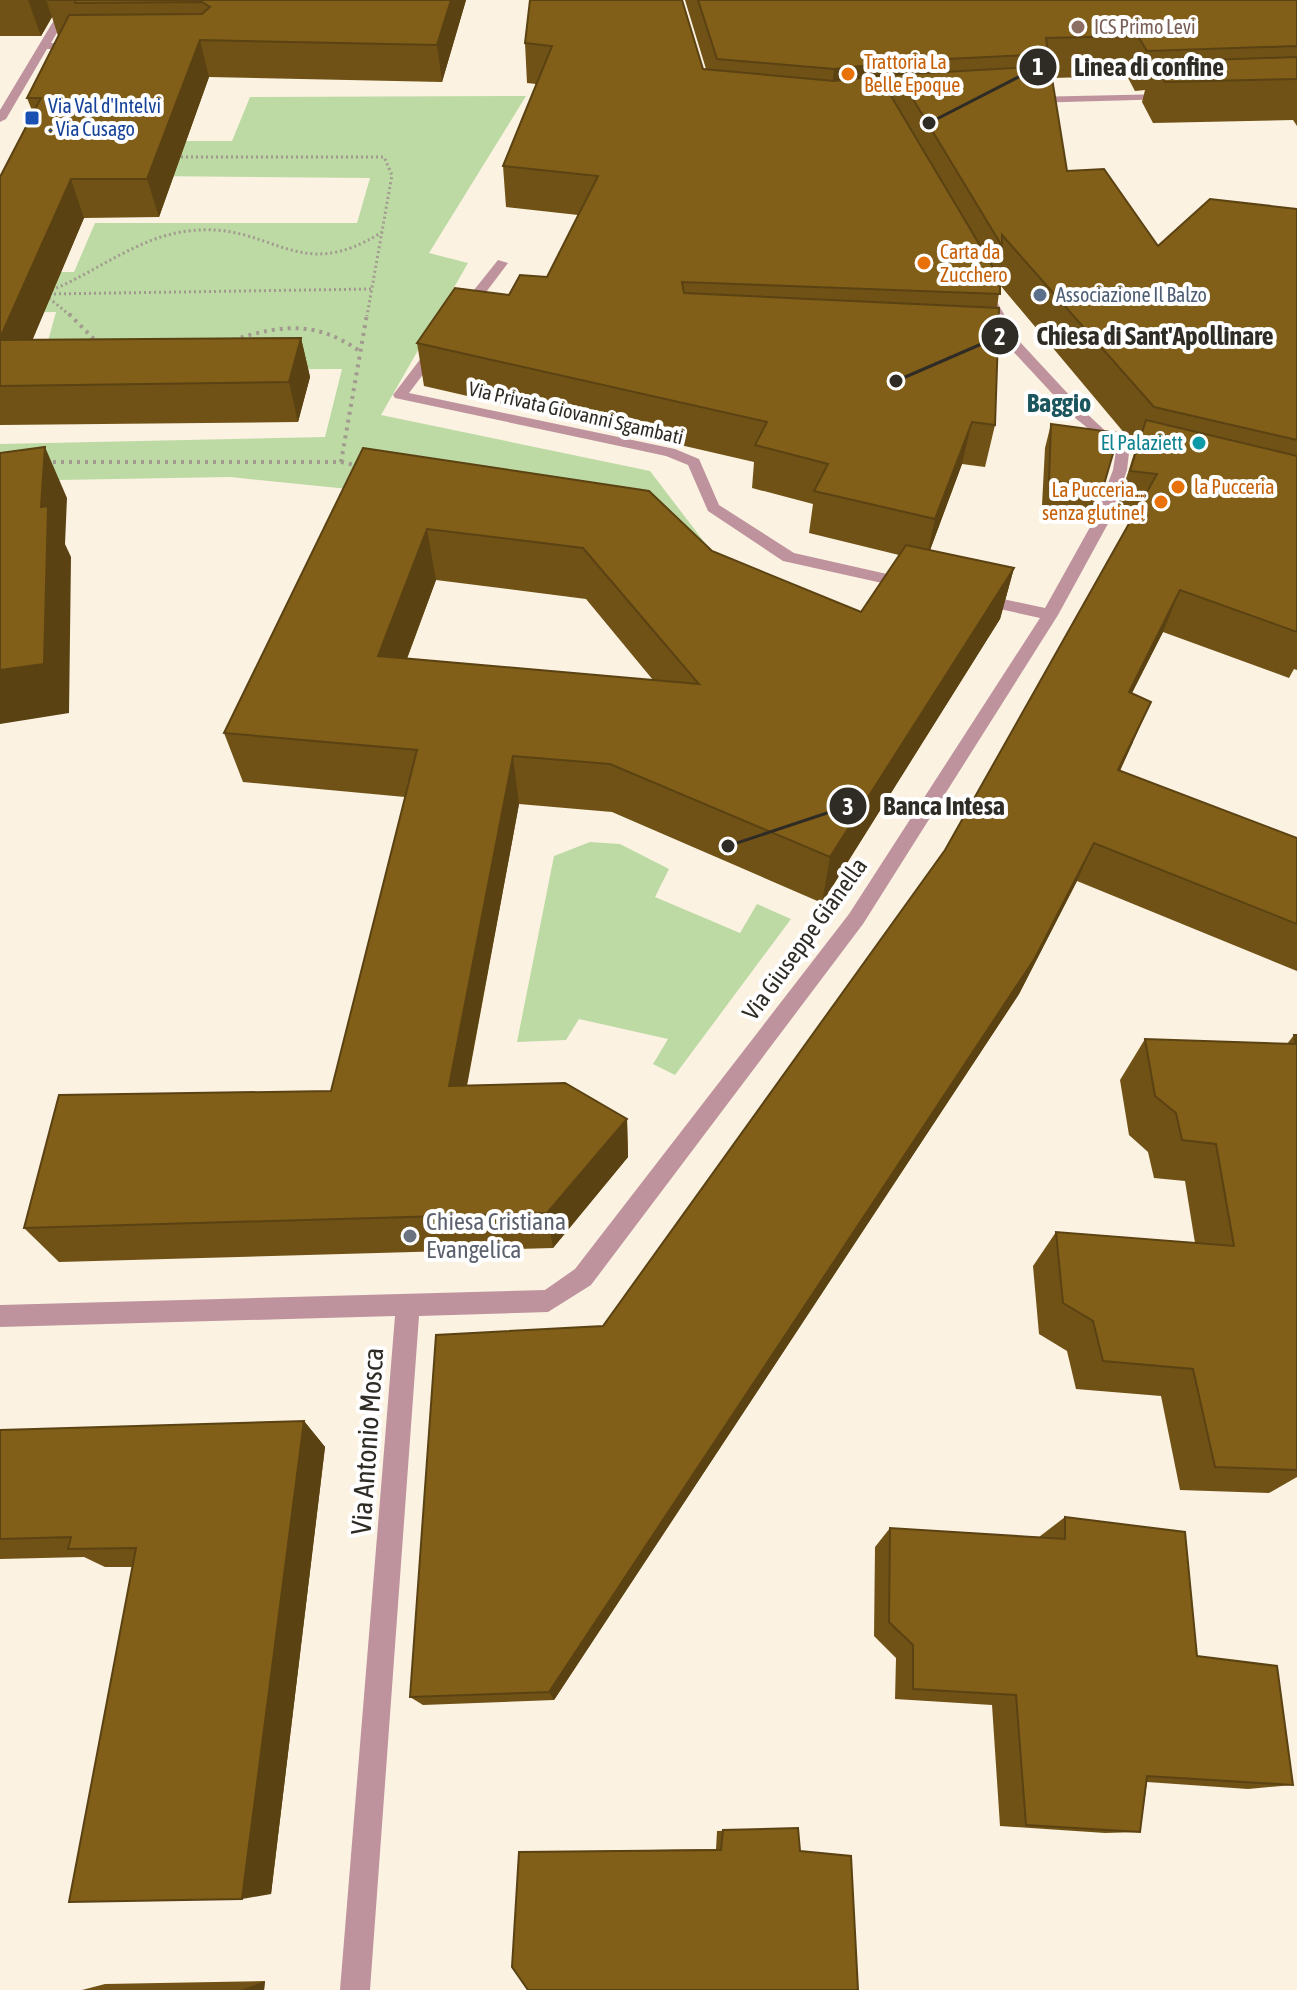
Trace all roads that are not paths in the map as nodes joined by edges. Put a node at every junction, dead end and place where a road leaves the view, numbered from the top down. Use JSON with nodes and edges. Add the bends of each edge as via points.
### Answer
{"nodes":[{"id":1,"x":71,"y":0,"type":"edge"},
{"id":2,"x":44,"y":46,"type":"junction"},
{"id":3,"x":92,"y":46,"type":"edge"},
{"id":4,"x":1178,"y":97,"type":"edge"},
{"id":5,"x":1009,"y":101,"type":"edge"},
{"id":6,"x":0,"y":119,"type":"edge"},
{"id":7,"x":502,"y":263,"type":"dead end"},
{"id":8,"x":976,"y":277,"type":"edge"},
{"id":9,"x":925,"y":587,"type":"edge"},
{"id":10,"x":955,"y":594,"type":"edge"},
{"id":11,"x":1050,"y":615,"type":"junction"},
{"id":12,"x":408,"y":1304,"type":"junction"},
{"id":13,"x":0,"y":1316,"type":"edge"},
{"id":14,"x":355,"y":1990,"type":"edge"}],
"edges":[{"from":1,"to":2,"type":"street"},
{"from":2,"to":3,"type":"street"},
{"from":2,"to":6,"type":"street"},
{"from":4,"to":5,"type":"street"},
{"from":7,"to":9,"type":"street","name":"Via Privata Giovanni Sgambati","via":[[400,395],[670,452],[694,462],[713,508],[773,550]]},
{"from":8,"to":11,"type":"street","name":"Via Giuseppe Gianella","via":[[1007,344],[1128,454],[1102,520]]},
{"from":10,"to":11,"type":"street"},
{"from":11,"to":12,"type":"street","name":"Via Giuseppe Gianella","via":[[856,919],[583,1277],[548,1301]]},
{"from":12,"to":13,"type":"street"},
{"from":12,"to":14,"type":"street","name":"Via Antonio Mosca"}]}
